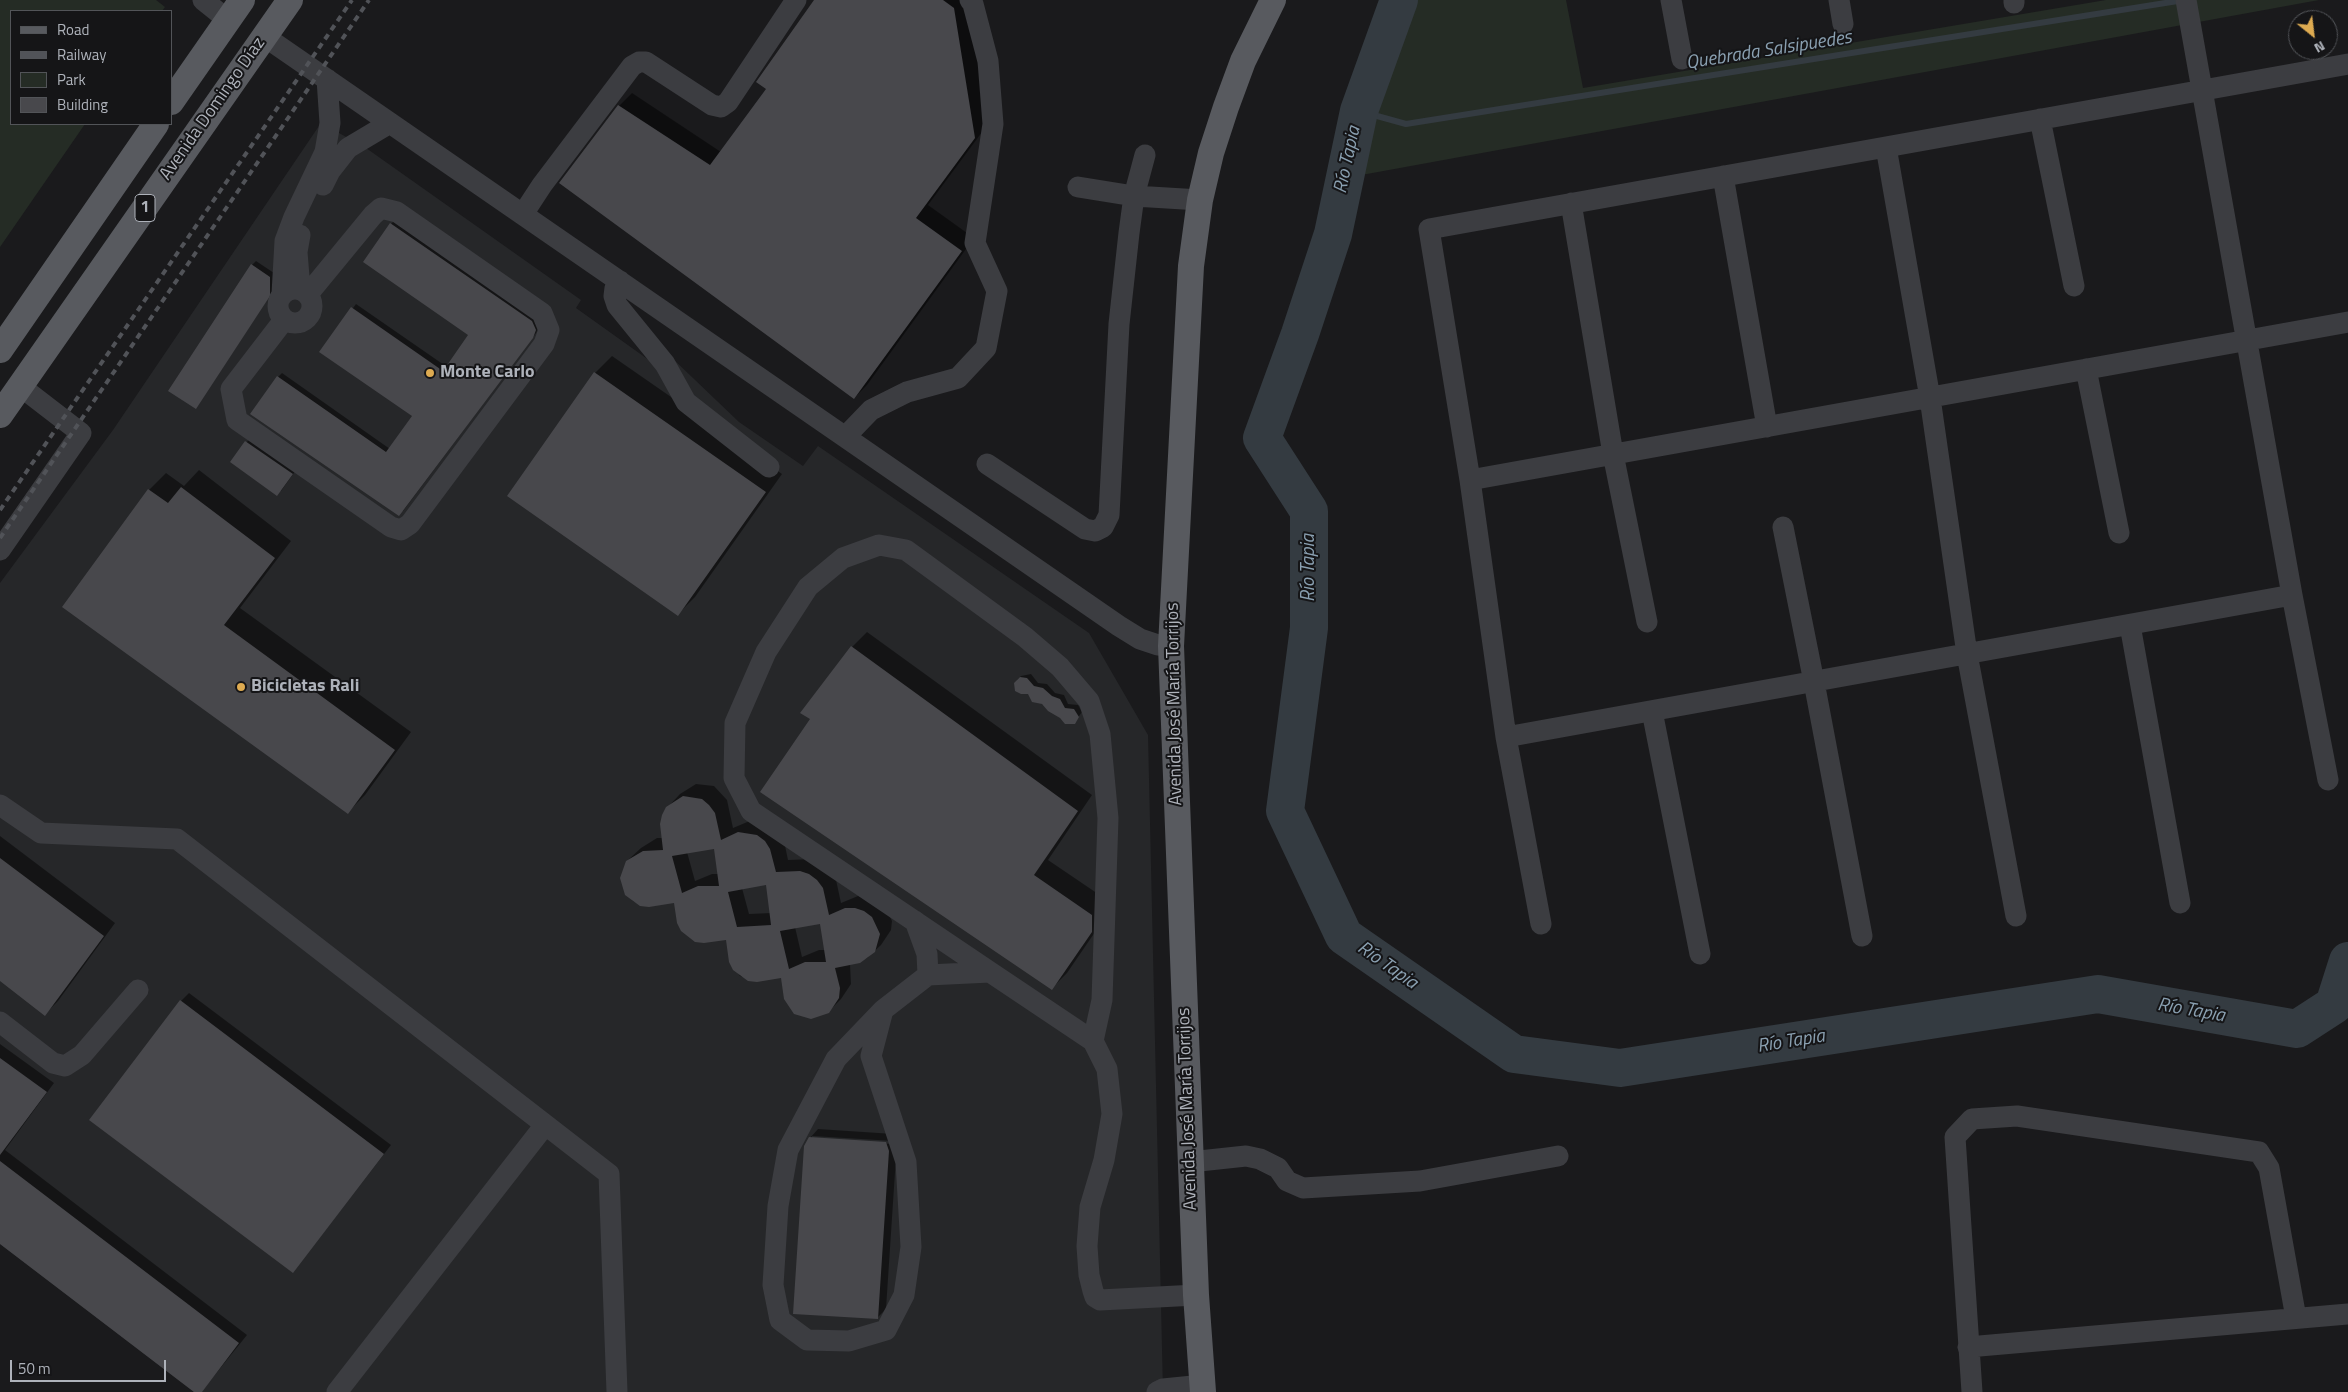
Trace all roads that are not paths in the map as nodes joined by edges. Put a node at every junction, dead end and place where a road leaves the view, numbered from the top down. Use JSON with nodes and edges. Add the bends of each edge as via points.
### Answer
{"nodes":[{"id":1,"x":203,"y":0,"type":"edge"},
{"id":2,"x":290,"y":0,"type":"edge"},
{"id":3,"x":796,"y":0,"type":"edge"},
{"id":4,"x":970,"y":0,"type":"edge"},
{"id":5,"x":1273,"y":0,"type":"edge"},
{"id":6,"x":1671,"y":0,"type":"edge"},
{"id":7,"x":1839,"y":0,"type":"edge"},
{"id":8,"x":2186,"y":0,"type":"edge"},
{"id":9,"x":235,"y":10,"type":"edge"},
{"id":10,"x":1843,"y":24,"type":"dead end"},
{"id":11,"x":264,"y":36,"type":"junction"},
{"id":12,"x":1682,"y":59,"type":"dead end"},
{"id":13,"x":2348,"y":64,"type":"edge"},
{"id":14,"x":327,"y":79,"type":"junction"},
{"id":15,"x":2201,"y":90,"type":"junction"},
{"id":16,"x":172,"y":101,"type":"edge"},
{"id":17,"x":2040,"y":119,"type":"junction"},
{"id":18,"x":390,"y":123,"type":"junction"},
{"id":19,"x":155,"y":125,"type":"edge"},
{"id":20,"x":1886,"y":147,"type":"junction"},
{"id":21,"x":1145,"y":155,"type":"dead end"},
{"id":22,"x":1723,"y":176,"type":"junction"},
{"id":23,"x":1078,"y":187,"type":"dead end"},
{"id":24,"x":1134,"y":196,"type":"junction"},
{"id":25,"x":1200,"y":200,"type":"junction"},
{"id":26,"x":1571,"y":203,"type":"junction"},
{"id":27,"x":523,"y":214,"type":"junction"},
{"id":28,"x":620,"y":281,"type":"junction"},
{"id":29,"x":2074,"y":286,"type":"dead end"},
{"id":30,"x":297,"y":293,"type":"junction"},
{"id":31,"x":284,"y":320,"type":"junction"},
{"id":32,"x":2348,"y":322,"type":"edge"},
{"id":33,"x":2246,"y":341,"type":"junction"},
{"id":34,"x":0,"y":350,"type":"edge"},
{"id":35,"x":2086,"y":370,"type":"junction"},
{"id":36,"x":20,"y":386,"type":"junction"},
{"id":37,"x":1930,"y":398,"type":"junction"},
{"id":38,"x":0,"y":415,"type":"edge"},
{"id":39,"x":1767,"y":427,"type":"junction"},
{"id":40,"x":845,"y":437,"type":"junction"},
{"id":41,"x":1613,"y":454,"type":"junction"},
{"id":42,"x":987,"y":464,"type":"dead end"},
{"id":43,"x":769,"y":467,"type":"dead end"},
{"id":44,"x":1470,"y":480,"type":"junction"},
{"id":45,"x":1783,"y":526,"type":"dead end"},
{"id":46,"x":2119,"y":533,"type":"dead end"},
{"id":47,"x":0,"y":550,"type":"edge"},
{"id":48,"x":2292,"y":595,"type":"junction"},
{"id":49,"x":1646,"y":622,"type":"dead end"},
{"id":50,"x":2130,"y":625,"type":"junction"},
{"id":51,"x":1171,"y":646,"type":"junction"},
{"id":52,"x":1967,"y":654,"type":"junction"},
{"id":53,"x":1814,"y":682,"type":"junction"},
{"id":54,"x":1652,"y":711,"type":"junction"},
{"id":55,"x":1506,"y":737,"type":"junction"},
{"id":56,"x":2328,"y":780,"type":"dead end"},
{"id":57,"x":0,"y":805,"type":"edge"},
{"id":58,"x":2180,"y":903,"type":"dead end"},
{"id":59,"x":2016,"y":916,"type":"dead end"},
{"id":60,"x":915,"y":921,"type":"junction"},
{"id":61,"x":1541,"y":924,"type":"dead end"},
{"id":62,"x":1862,"y":936,"type":"dead end"},
{"id":63,"x":1700,"y":954,"type":"dead end"},
{"id":64,"x":990,"y":972,"type":"junction"},
{"id":65,"x":928,"y":975,"type":"junction"},
{"id":66,"x":138,"y":990,"type":"dead end"},
{"id":67,"x":883,"y":1010,"type":"junction"},
{"id":68,"x":0,"y":1022,"type":"edge"},
{"id":69,"x":1092,"y":1040,"type":"junction"},
{"id":70,"x":545,"y":1125,"type":"junction"},
{"id":71,"x":1558,"y":1156,"type":"dead end"},
{"id":72,"x":1190,"y":1162,"type":"junction"},
{"id":73,"x":1196,"y":1295,"type":"junction"},
{"id":74,"x":2348,"y":1314,"type":"edge"},
{"id":75,"x":2296,"y":1318,"type":"junction"},
{"id":76,"x":1968,"y":1348,"type":"junction"},
{"id":77,"x":1203,"y":1389,"type":"edge"},
{"id":78,"x":338,"y":1392,"type":"edge"},
{"id":79,"x":617,"y":1392,"type":"edge"},
{"id":80,"x":1158,"y":1392,"type":"edge"},
{"id":81,"x":1972,"y":1392,"type":"edge"}],
"edges":[{"from":1,"to":9,"type":"street"},
{"from":2,"to":11,"type":"main road","name":"Avenida Domingo Díaz","number":"1"},
{"from":3,"to":27,"type":"street","via":[[728,102],[721,107],[712,105],[646,62],[632,66]]},
{"from":4,"to":40,"type":"street","via":[[988,61],[993,124],[975,243],[997,291],[986,348],[958,378],[900,395],[871,410]]},
{"from":5,"to":25,"type":"main road","name":"Avenida José María Torrijos","via":[[1243,61],[1226,107]]},
{"from":6,"to":12,"type":"street"},
{"from":7,"to":10,"type":"street"},
{"from":8,"to":15,"type":"street"},
{"from":9,"to":16,"type":"main road"},
{"from":11,"to":14,"type":"street"},
{"from":11,"to":36,"type":"main road","name":"Avenida Domingo Díaz","number":"1"},
{"from":13,"to":15,"type":"street"},
{"from":14,"to":18,"type":"street"},
{"from":14,"to":30,"type":"street","via":[[330,123],[326,152],[285,241]]},
{"from":15,"to":17,"type":"street"},
{"from":15,"to":33,"type":"street"},
{"from":17,"to":20,"type":"street"},
{"from":17,"to":29,"type":"street"},
{"from":18,"to":27,"type":"street"},
{"from":18,"to":30,"type":"street","via":[[348,148],[330,171],[301,231],[297,252]]},
{"from":19,"to":34,"type":"main road","number":"1"},
{"from":20,"to":22,"type":"street"},
{"from":20,"to":37,"type":"street"},
{"from":21,"to":24,"type":"street"},
{"from":22,"to":26,"type":"street"},
{"from":22,"to":39,"type":"street"},
{"from":23,"to":24,"type":"street"},
{"from":24,"to":25,"type":"street"},
{"from":24,"to":42,"type":"street","via":[[1119,324],[1109,516],[1103,528],[1095,531],[1085,529]]},
{"from":25,"to":51,"type":"main road","name":"Avenida José María Torrijos","via":[[1191,266]]},
{"from":26,"to":41,"type":"street"},
{"from":26,"to":44,"type":"street","via":[[1429,229]]},
{"from":27,"to":28,"type":"street"},
{"from":28,"to":40,"type":"street"},
{"from":28,"to":43,"type":"street","via":[[614,296],[617,305],[665,364],[686,402]]},
{"from":30,"to":31,"type":"street","via":[[278,305]]},
{"from":30,"to":31,"type":"street","via":[[312,305],[310,316],[301,323]]},
{"from":30,"to":31,"type":"street","via":[[381,208],[397,212],[542,314],[549,330],[544,344],[410,524],[401,530],[391,527],[237,420],[231,389]]},
{"from":32,"to":33,"type":"street"},
{"from":33,"to":35,"type":"street"},
{"from":33,"to":48,"type":"street"},
{"from":35,"to":37,"type":"street"},
{"from":35,"to":46,"type":"street"},
{"from":36,"to":38,"type":"main road","name":"Avenida Domingo Díaz","number":"1"},
{"from":36,"to":47,"type":"street","via":[[81,433]]},
{"from":37,"to":39,"type":"street"},
{"from":37,"to":52,"type":"street"},
{"from":39,"to":41,"type":"street"},
{"from":40,"to":51,"type":"street","via":[[1119,626],[1140,639]]},
{"from":41,"to":44,"type":"street"},
{"from":41,"to":49,"type":"street"},
{"from":44,"to":55,"type":"street"},
{"from":45,"to":53,"type":"street"},
{"from":48,"to":50,"type":"street"},
{"from":48,"to":56,"type":"street"},
{"from":50,"to":52,"type":"street"},
{"from":50,"to":58,"type":"street"},
{"from":51,"to":72,"type":"main road","name":"Avenida José María Torrijos"},
{"from":52,"to":53,"type":"street"},
{"from":52,"to":59,"type":"street"},
{"from":53,"to":54,"type":"street"},
{"from":53,"to":62,"type":"street"},
{"from":54,"to":55,"type":"street"},
{"from":54,"to":63,"type":"street"},
{"from":55,"to":61,"type":"street"},
{"from":57,"to":70,"type":"street","via":[[41,832],[177,839]]},
{"from":60,"to":64,"type":"street"},
{"from":60,"to":65,"type":"street","via":[[927,954]]},
{"from":60,"to":69,"type":"street","via":[[751,811],[734,778],[735,723],[766,652],[808,587],[843,558],[879,545],[906,550],[1025,637],[1060,667],[1089,700],[1100,734],[1108,818],[1102,1000]]},
{"from":64,"to":65,"type":"street"},
{"from":64,"to":69,"type":"street"},
{"from":65,"to":67,"type":"street"},
{"from":66,"to":68,"type":"street","via":[[82,1056],[65,1066],[53,1063]]},
{"from":67,"to":67,"type":"street","via":[[871,1056],[906,1162],[911,1248],[904,1295],[886,1330],[849,1341],[807,1340],[780,1320],[773,1285],[778,1206],[788,1150],[836,1058]]},
{"from":69,"to":73,"type":"street","via":[[1107,1069],[1112,1114],[1104,1160],[1090,1207],[1087,1246],[1092,1292],[1100,1300]]},
{"from":70,"to":78,"type":"street"},
{"from":70,"to":79,"type":"street","via":[[609,1174]]},
{"from":71,"to":72,"type":"street","via":[[1420,1181],[1303,1188],[1287,1181],[1278,1168],[1260,1159],[1246,1156]]},
{"from":72,"to":73,"type":"main road","name":"Avenida José María Torrijos"},
{"from":73,"to":77,"type":"main road","name":"Avenida José María Torrijos"},
{"from":74,"to":75,"type":"street"},
{"from":75,"to":76,"type":"street"},
{"from":75,"to":76,"type":"street","via":[[2269,1168],[2259,1152],[2017,1116],[1972,1119],[1956,1137]]},
{"from":76,"to":81,"type":"street"},
{"from":77,"to":80,"type":"street","via":[[1163,1389]]}]}
